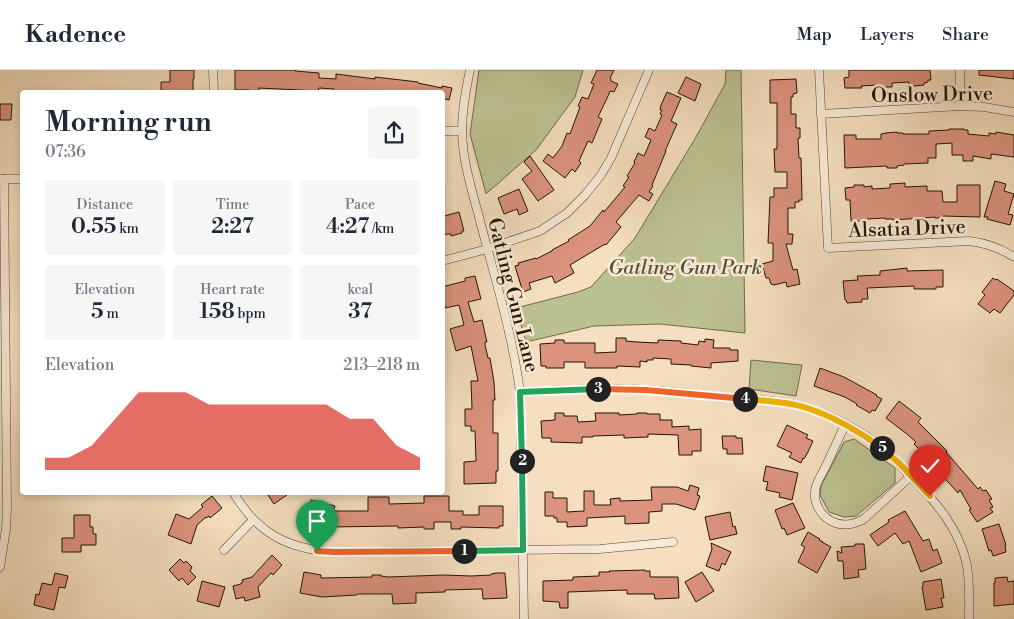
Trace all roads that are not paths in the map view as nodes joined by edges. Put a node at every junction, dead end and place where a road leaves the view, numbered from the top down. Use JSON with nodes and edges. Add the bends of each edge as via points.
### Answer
{"nodes":[{"id":1,"x":213,"y":70,"type":"edge"},
{"id":2,"x":470,"y":70,"type":"edge"},
{"id":3,"x":649,"y":70,"type":"edge"},
{"id":4,"x":819,"y":70,"type":"edge"},
{"id":5,"x":960,"y":70,"type":"edge"},
{"id":6,"x":214,"y":90,"type":"edge"},
{"id":7,"x":960,"y":106,"type":"junction"},
{"id":8,"x":1014,"y":112,"type":"edge"},
{"id":9,"x":821,"y":114,"type":"junction"},
{"id":10,"x":445,"y":131,"type":"edge"},
{"id":11,"x":462,"y":131,"type":"junction"},
{"id":12,"x":2,"y":179,"type":"edge"},
{"id":13,"x":20,"y":179,"type":"edge"},
{"id":14,"x":487,"y":249,"type":"junction"},
{"id":15,"x":1014,"y":256,"type":"edge"},
{"id":16,"x":445,"y":259,"type":"edge"},
{"id":17,"x":520,"y":392,"type":"junction"},
{"id":18,"x":845,"y":424,"type":"junction"},
{"id":19,"x":910,"y":476,"type":"junction"},
{"id":20,"x":3,"y":483,"type":"edge"},
{"id":21,"x":235,"y":495,"type":"edge"},
{"id":22,"x":254,"y":520,"type":"junction"},
{"id":23,"x":673,"y":542,"type":"dead end"},
{"id":24,"x":224,"y":550,"type":"dead end"},
{"id":25,"x":523,"y":550,"type":"junction"},
{"id":26,"x":0,"y":567,"type":"edge"},
{"id":27,"x":524,"y":619,"type":"edge"},
{"id":28,"x":969,"y":619,"type":"edge"}],
"edges":[{"from":1,"to":6,"type":"street"},
{"from":2,"to":11,"type":"street","name":"Gatling Gun Lane"},
{"from":3,"to":14,"type":"street","via":[[611,158],[585,195],[567,213],[540,231]]},
{"from":4,"to":9,"type":"street"},
{"from":5,"to":7,"type":"street"},
{"from":7,"to":8,"type":"street","name":"Onslow Drive"},
{"from":7,"to":9,"type":"street","name":"Onslow Drive"},
{"from":9,"to":15,"type":"street","name":"Alsatia Drive","via":[[828,248],[969,241],[982,242]]},
{"from":10,"to":11,"type":"street"},
{"from":11,"to":14,"type":"street","name":"Gatling Gun Lane","via":[[465,162]]},
{"from":12,"to":13,"type":"street"},
{"from":12,"to":20,"type":"street"},
{"from":14,"to":16,"type":"street"},
{"from":14,"to":17,"type":"street","name":"Gatling Gun Lane","via":[[509,330]]},
{"from":17,"to":18,"type":"street","via":[[620,388],[772,401],[810,408]]},
{"from":17,"to":25,"type":"street","name":"Gatling Gun Lane"},
{"from":18,"to":19,"type":"street","via":[[884,449]]},
{"from":18,"to":19,"type":"street","via":[[816,486],[816,500],[824,516],[840,524],[864,519]]},
{"from":19,"to":28,"type":"street","via":[[930,496],[955,530],[967,567]]},
{"from":20,"to":26,"type":"street","via":[[6,529]]},
{"from":21,"to":22,"type":"street"},
{"from":22,"to":24,"type":"street"},
{"from":22,"to":25,"type":"street","via":[[280,540],[317,551]]},
{"from":23,"to":25,"type":"street","via":[[600,549]]},
{"from":25,"to":27,"type":"street","name":"Gatling Gun Lane"}]}
